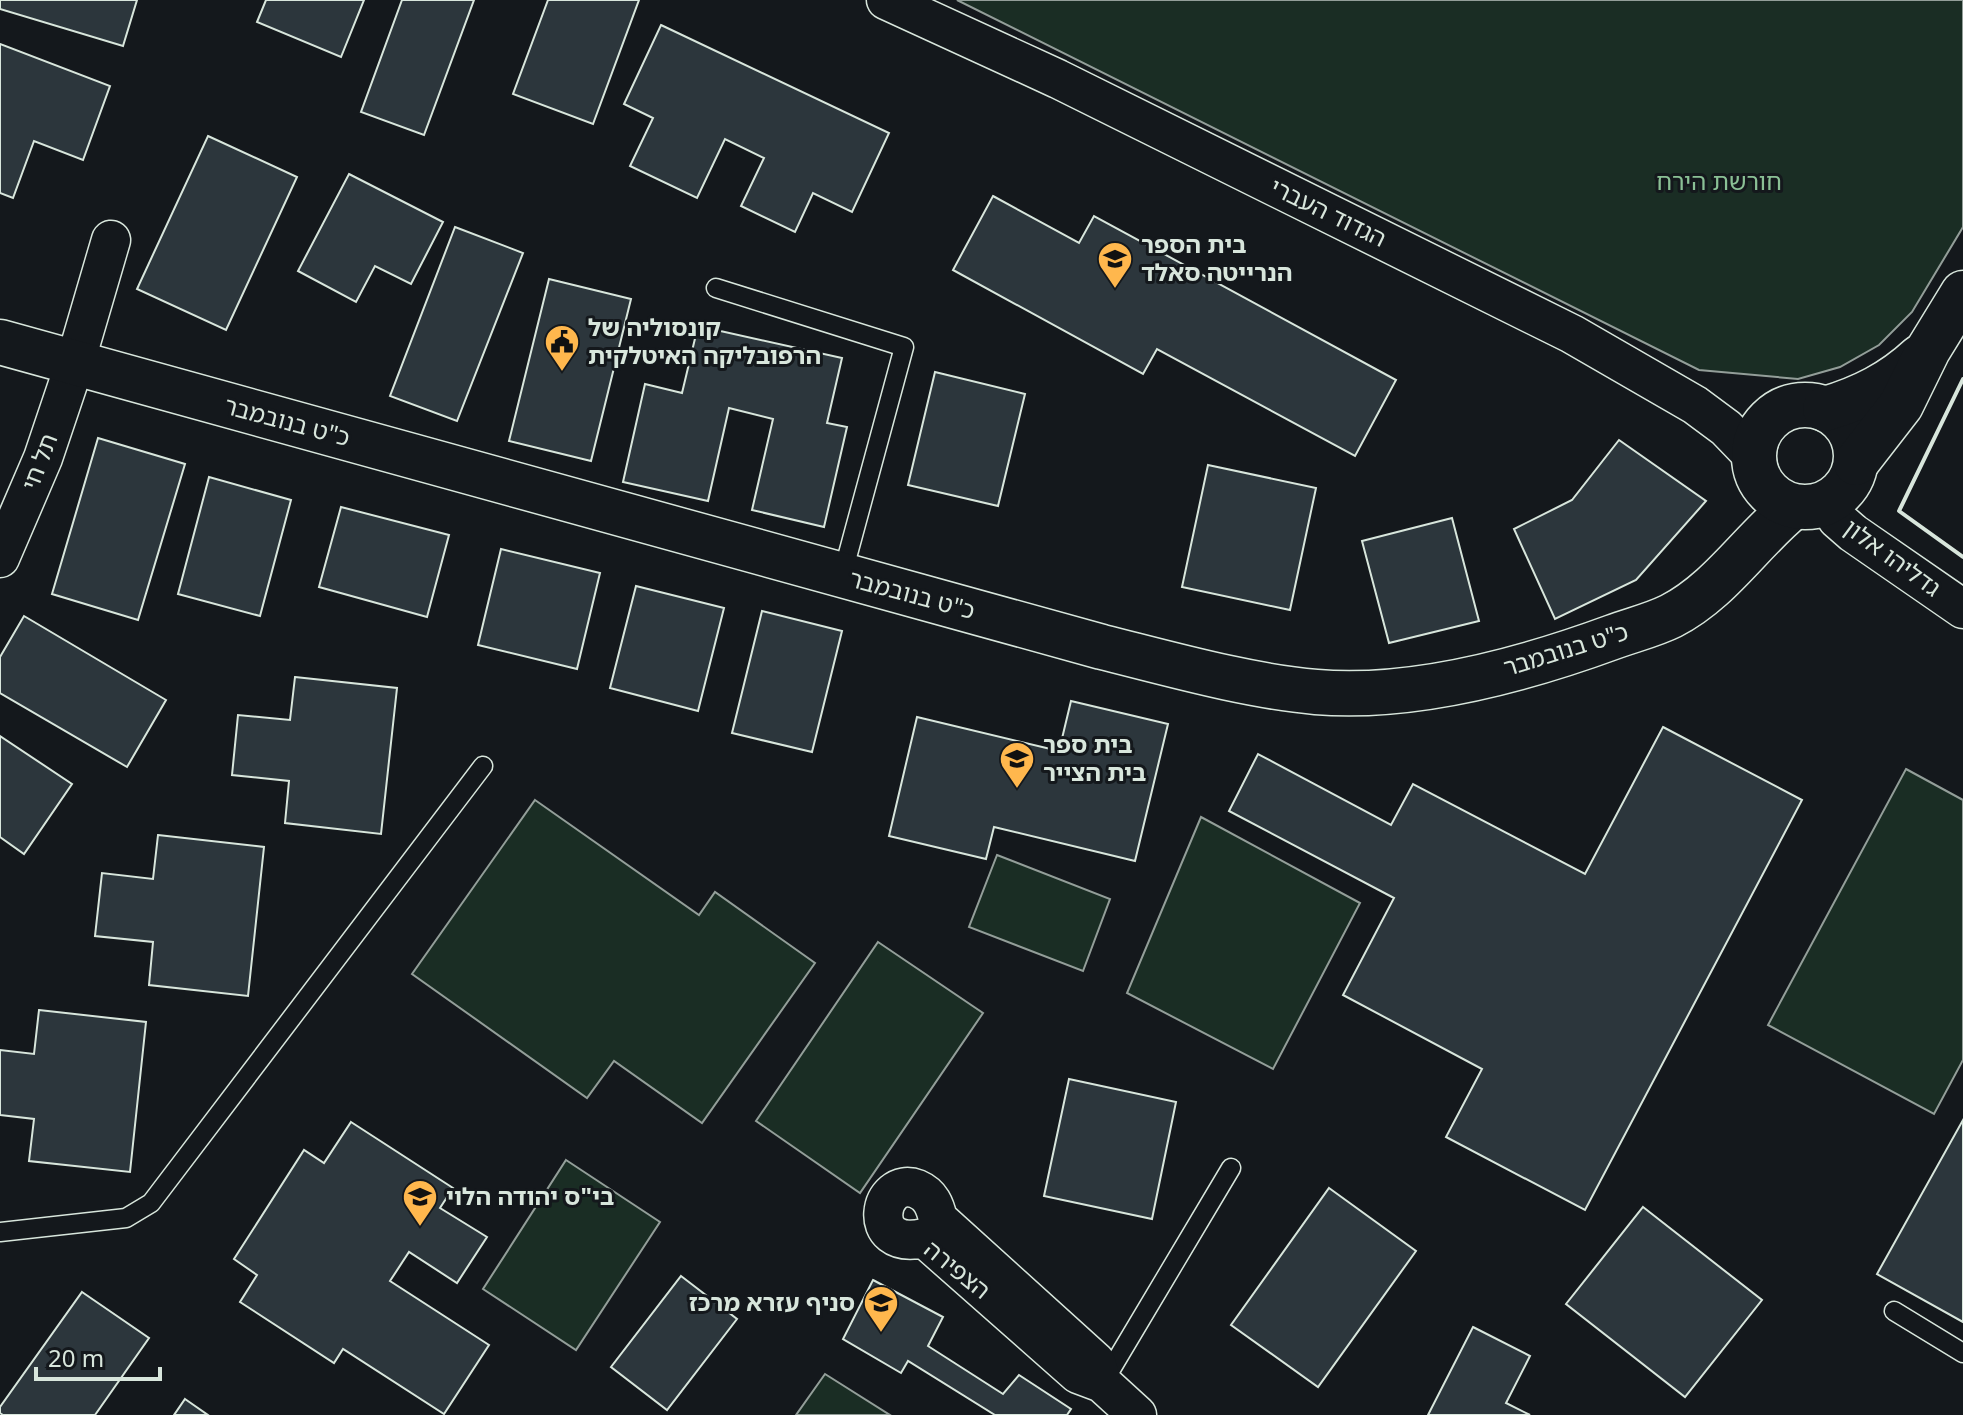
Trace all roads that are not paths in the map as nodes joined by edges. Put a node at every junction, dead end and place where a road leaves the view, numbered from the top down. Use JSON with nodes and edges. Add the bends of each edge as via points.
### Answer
{"nodes":[{"id":1,"x":886,"y":0,"type":"edge"},
{"id":2,"x":111,"y":240,"type":"dead end"},
{"id":3,"x":716,"y":288,"type":"dead end"},
{"id":4,"x":1963,"y":293,"type":"edge"},
{"id":5,"x":0,"y":342,"type":"edge"},
{"id":6,"x":1928,"y":350,"type":"junction"},
{"id":7,"x":75,"y":363,"type":"junction"},
{"id":8,"x":1825,"y":409,"type":"junction"},
{"id":9,"x":1753,"y":456,"type":"junction"},
{"id":10,"x":1856,"y":463,"type":"junction"},
{"id":11,"x":1810,"y":505,"type":"junction"},
{"id":12,"x":0,"y":558,"type":"edge"},
{"id":13,"x":842,"y":576,"type":"junction"},
{"id":14,"x":1963,"y":609,"type":"edge"},
{"id":15,"x":483,"y":766,"type":"dead end"},
{"id":16,"x":1231,"y":1168,"type":"dead end"},
{"id":17,"x":0,"y":1232,"type":"edge"},
{"id":18,"x":1894,"y":1311,"type":"dead end"},
{"id":19,"x":1963,"y":1353,"type":"edge"},
{"id":20,"x":1102,"y":1383,"type":"junction"},
{"id":21,"x":1137,"y":1415,"type":"edge"}],
"edges":[{"from":1,"to":9,"type":"street","name":"הגדוד העברי","via":[[1058,79],[1572,334],[1726,428]]},
{"from":2,"to":7,"type":"street","name":"תל חי"},
{"from":3,"to":13,"type":"lane","via":[[904,347]]},
{"from":4,"to":6,"type":"street"},
{"from":5,"to":7,"type":"street","name":"כ\"ט בנובמבר"},
{"from":6,"to":8,"type":"street","via":[[1887,383]]},
{"from":6,"to":10,"type":"street","via":[[1901,405]]},
{"from":7,"to":12,"type":"street","name":"תל חי","via":[[43,458]]},
{"from":7,"to":13,"type":"street","name":"כ\"ט בנובמבר"},
{"from":8,"to":9,"type":"street","via":[[1792,406],[1777,412],[1755,439]]},
{"from":8,"to":10,"type":"street","via":[[1850,431]]},
{"from":9,"to":11,"type":"street","via":[[1764,488],[1777,500]]},
{"from":10,"to":11,"type":"street","via":[[1842,493]]},
{"from":11,"to":13,"type":"street","name":"כ\"ט בנובמבר","via":[[1775,521],[1710,587],[1672,615],[1584,648],[1510,668],[1366,694],[1314,692],[1182,667]]},
{"from":11,"to":14,"type":"street","name":"גדליהו אלון"},
{"from":15,"to":17,"type":"lane","via":[[151,1203],[126,1218]]},
{"from":16,"to":20,"type":"lane"},
{"from":18,"to":19,"type":"lane"},
{"from":20,"to":20,"type":"street","name":"הצפירה","via":[[1096,1362],[938,1219],[926,1194],[913,1187],[898,1189],[886,1200],[886,1229],[898,1239],[924,1238],[1078,1374]]},
{"from":20,"to":21,"type":"street","name":"הצפירה"}]}
